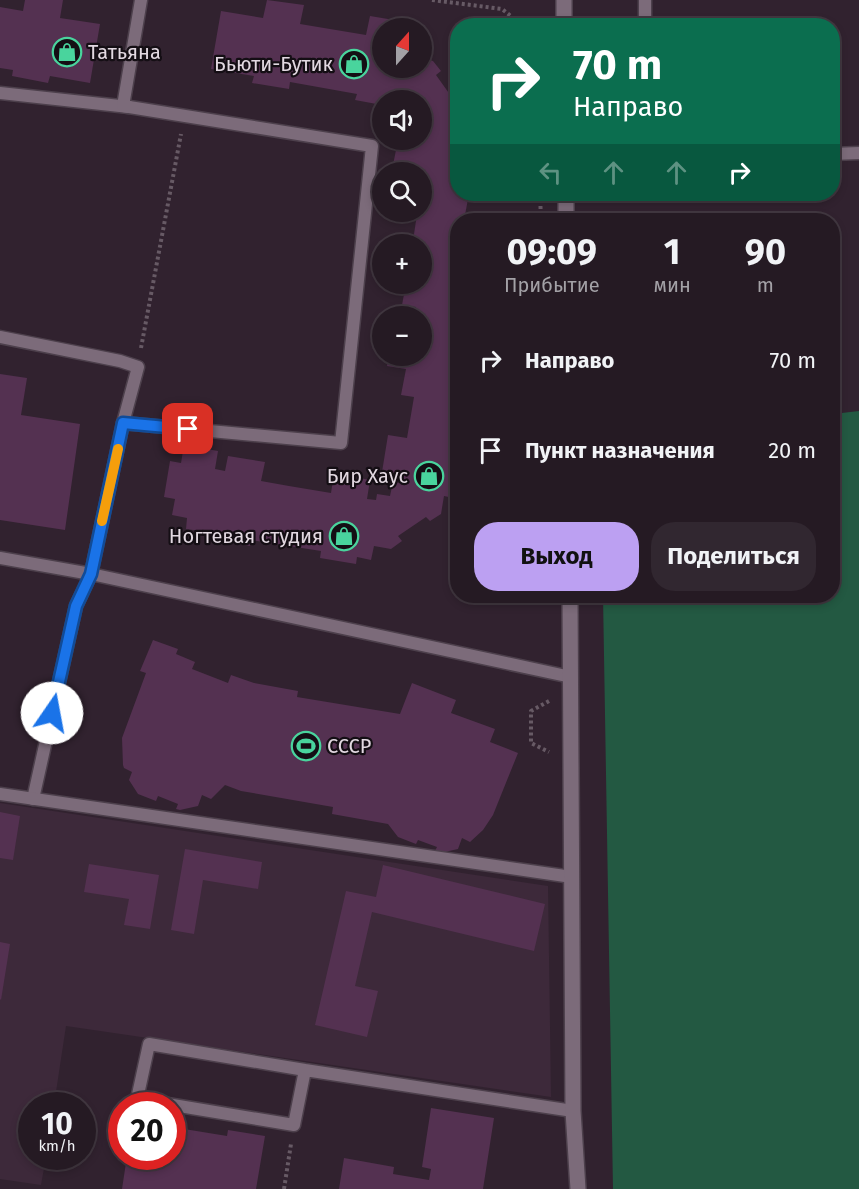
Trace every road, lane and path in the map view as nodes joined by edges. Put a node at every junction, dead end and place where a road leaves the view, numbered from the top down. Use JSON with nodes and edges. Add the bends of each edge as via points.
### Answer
{"nodes":[{"id":1,"x":141,"y":0,"type":"edge"},
{"id":2,"x":432,"y":0,"type":"edge"},
{"id":3,"x":564,"y":0,"type":"edge"},
{"id":4,"x":645,"y":0,"type":"edge"},
{"id":5,"x":513,"y":18,"type":"edge"},
{"id":6,"x":564,"y":18,"type":"edge"},
{"id":7,"x":645,"y":18,"type":"edge"},
{"id":8,"x":0,"y":93,"type":"edge"},
{"id":9,"x":136,"y":108,"type":"junction"},
{"id":10,"x":184,"y":116,"type":"junction"},
{"id":11,"x":859,"y":153,"type":"edge"},
{"id":12,"x":840,"y":154,"type":"edge"},
{"id":13,"x":0,"y":337,"type":"edge"},
{"id":14,"x":138,"y":367,"type":"junction"},
{"id":15,"x":123,"y":423,"type":"junction"},
{"id":16,"x":0,"y":558,"type":"edge"},
{"id":17,"x":91,"y":574,"type":"junction"},
{"id":18,"x":570,"y":603,"type":"edge"},
{"id":19,"x":571,"y":677,"type":"junction"},
{"id":20,"x":0,"y":794,"type":"edge"},
{"id":21,"x":33,"y":799,"type":"junction"},
{"id":22,"x":572,"y":877,"type":"junction"},
{"id":23,"x":305,"y":1070,"type":"junction"},
{"id":24,"x":573,"y":1111,"type":"junction"},
{"id":25,"x":294,"y":1125,"type":"junction"},
{"id":26,"x":284,"y":1189,"type":"edge"},
{"id":27,"x":578,"y":1189,"type":"edge"}],
"edges":[{"from":1,"to":9,"type":"lane","via":[[123,106]]},
{"from":2,"to":5,"type":"path","via":[[501,9]]},
{"from":3,"to":6,"type":"street"},
{"from":4,"to":7,"type":"lane"},
{"from":8,"to":9,"type":"lane"},
{"from":9,"to":10,"type":"lane"},
{"from":10,"to":14,"type":"path"},
{"from":10,"to":15,"type":"lane","via":[[372,146],[341,443]]},
{"from":11,"to":12,"type":"lane"},
{"from":13,"to":14,"type":"lane"},
{"from":14,"to":15,"type":"lane"},
{"from":15,"to":17,"type":"lane"},
{"from":16,"to":17,"type":"lane"},
{"from":17,"to":19,"type":"lane"},
{"from":17,"to":21,"type":"lane","via":[[76,606]]},
{"from":18,"to":19,"type":"street"},
{"from":19,"to":22,"type":"street"},
{"from":20,"to":21,"type":"lane"},
{"from":21,"to":22,"type":"lane"},
{"from":22,"to":24,"type":"street"},
{"from":23,"to":24,"type":"lane"},
{"from":23,"to":25,"type":"lane"},
{"from":23,"to":25,"type":"lane","via":[[149,1044],[137,1099]]},
{"from":24,"to":27,"type":"street"},
{"from":25,"to":26,"type":"path"}]}
